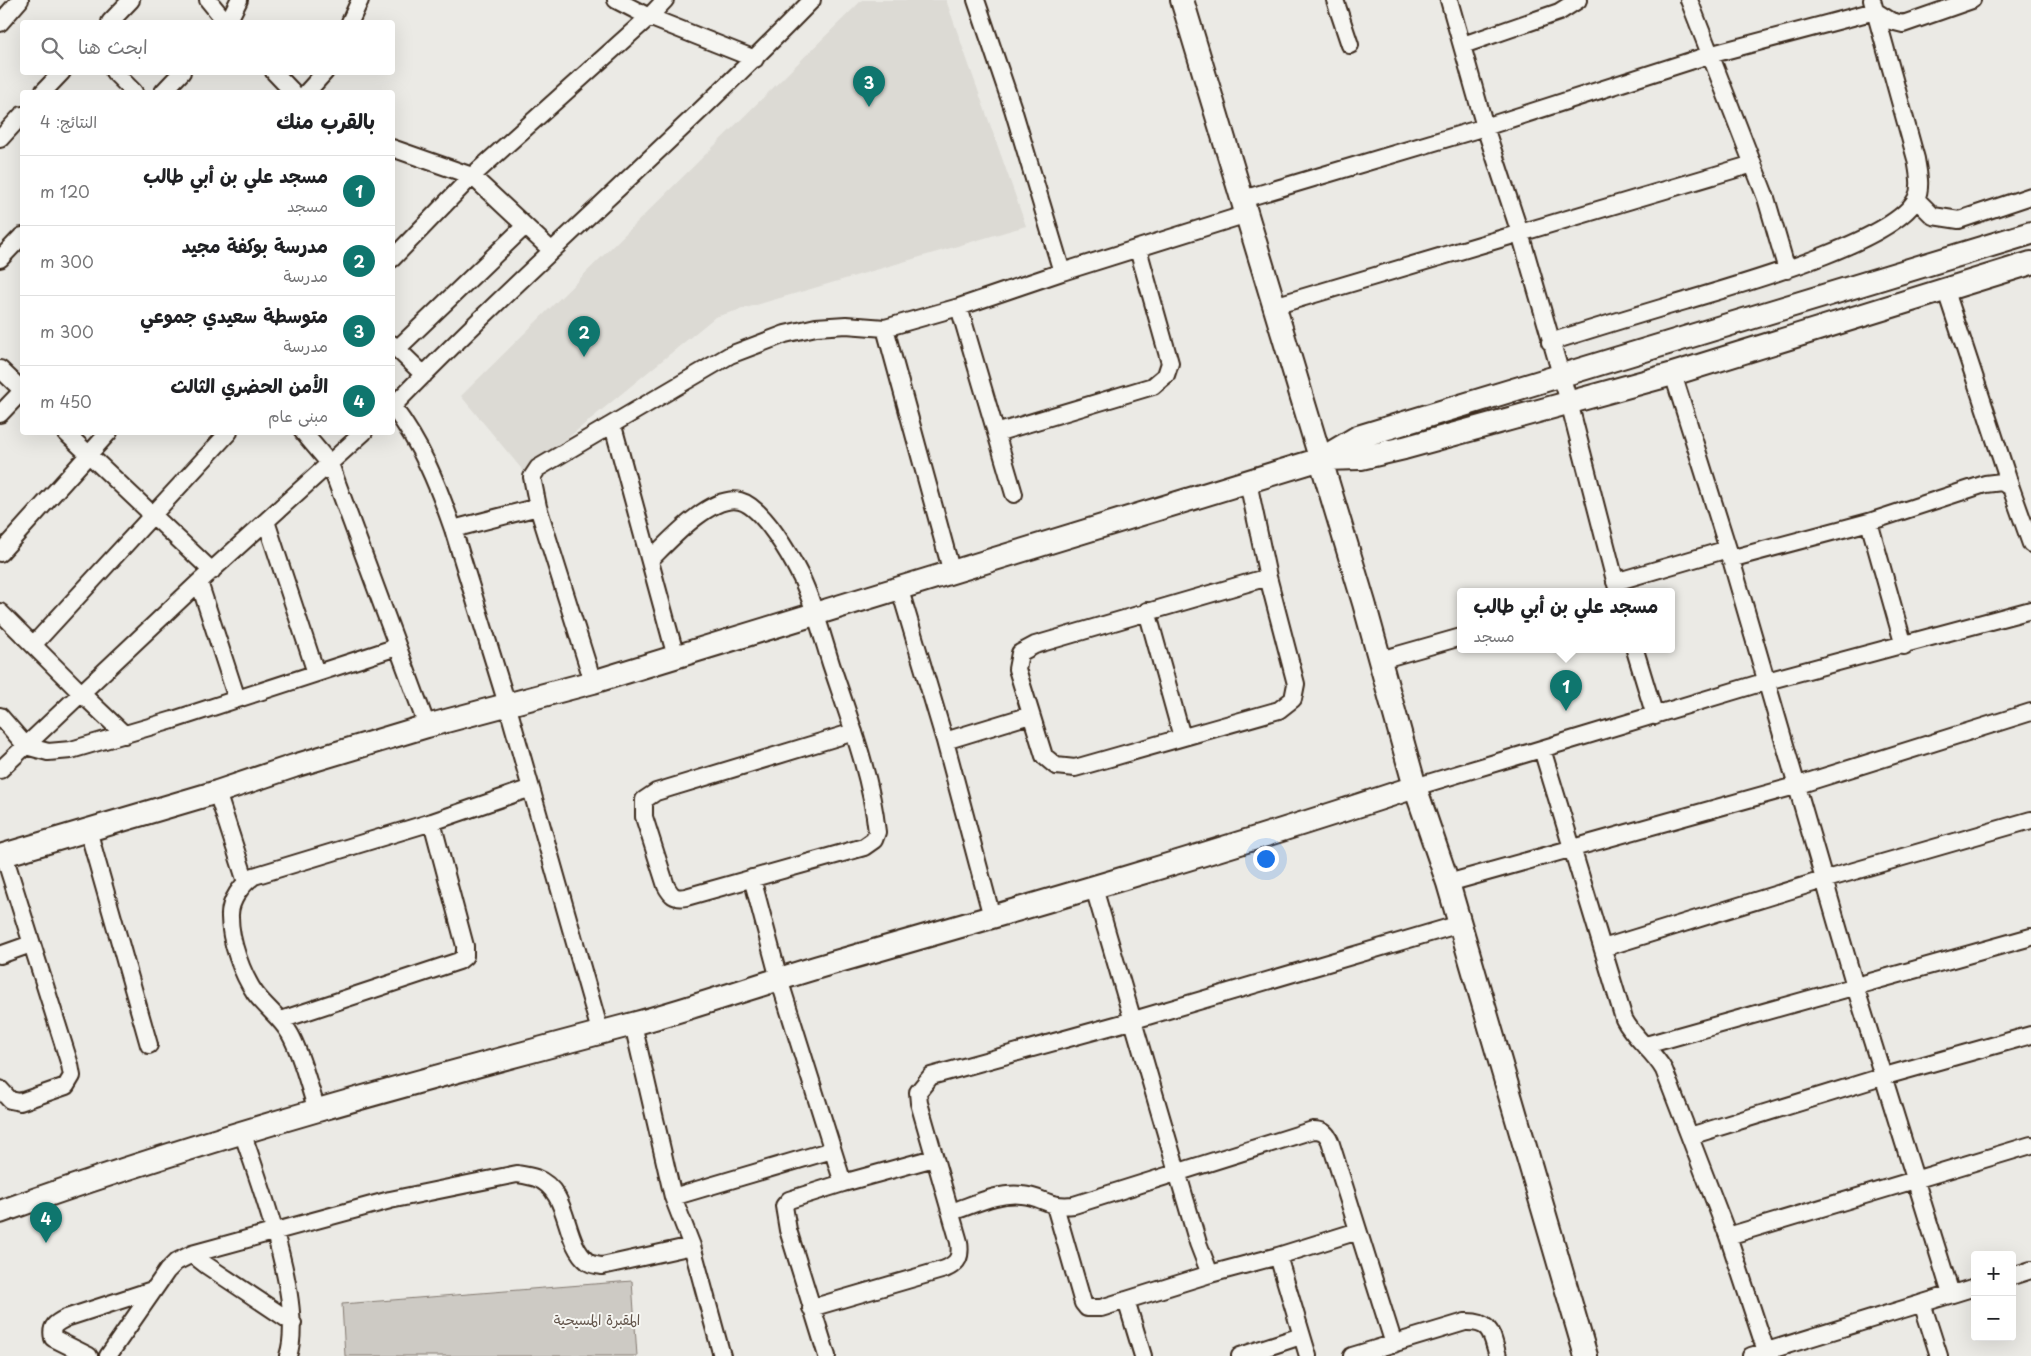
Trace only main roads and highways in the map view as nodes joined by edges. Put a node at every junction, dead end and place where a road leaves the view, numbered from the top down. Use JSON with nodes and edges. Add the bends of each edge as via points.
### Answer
{"nodes":[{"id":1,"x":1182,"y":0,"type":"edge"},
{"id":2,"x":2031,"y":233,"type":"edge"},
{"id":3,"x":2031,"y":263,"type":"edge"},
{"id":4,"x":1321,"y":459,"type":"junction"},
{"id":5,"x":1415,"y":787,"type":"junction"},
{"id":6,"x":2,"y":856,"type":"edge"},
{"id":7,"x":0,"y":1212,"type":"edge"},
{"id":8,"x":1586,"y":1356,"type":"edge"}],
"edges":[{"from":1,"to":4,"type":"main road"},
{"from":2,"to":4,"type":"main road","via":[[1358,437]]},
{"from":3,"to":4,"type":"main road","via":[[1673,374],[1362,458]]},
{"from":4,"to":5,"type":"main road"},
{"from":4,"to":6,"type":"main road","via":[[676,658],[427,726]]},
{"from":5,"to":7,"type":"main road","via":[[1265,837],[633,1024],[242,1132]]},
{"from":5,"to":8,"type":"main road","via":[[1448,883]]}]}
